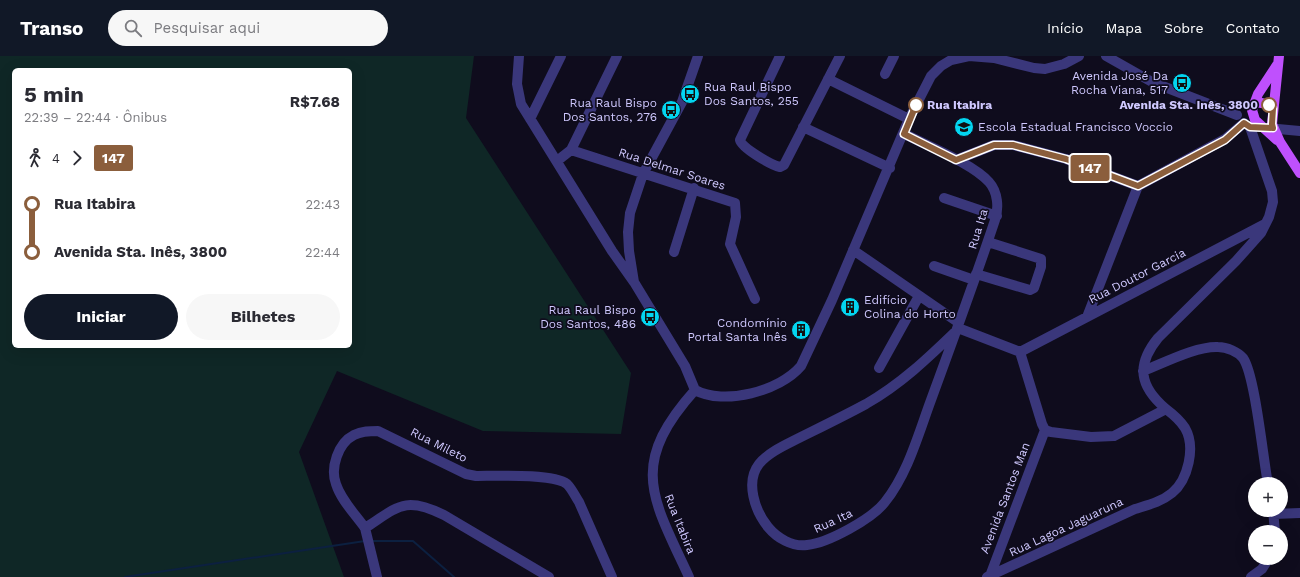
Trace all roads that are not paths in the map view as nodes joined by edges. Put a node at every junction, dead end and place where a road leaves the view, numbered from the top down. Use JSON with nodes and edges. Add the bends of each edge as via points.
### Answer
{"nodes":[{"id":1,"x":519,"y":56,"type":"edge"},
{"id":2,"x":561,"y":56,"type":"edge"},
{"id":3,"x":617,"y":56,"type":"edge"},
{"id":4,"x":698,"y":56,"type":"edge"},
{"id":5,"x":780,"y":56,"type":"edge"},
{"id":6,"x":840,"y":56,"type":"edge"},
{"id":7,"x":894,"y":56,"type":"edge"},
{"id":8,"x":1079,"y":56,"type":"edge"},
{"id":9,"x":1106,"y":56,"type":"edge"},
{"id":10,"x":1278,"y":60,"type":"edge"},
{"id":11,"x":885,"y":74,"type":"dead end"},
{"id":12,"x":828,"y":79,"type":"junction"},
{"id":13,"x":1253,"y":107,"type":"junction"},
{"id":14,"x":1273,"y":108,"type":"junction"},
{"id":15,"x":530,"y":119,"type":"junction"},
{"id":16,"x":909,"y":119,"type":"junction"},
{"id":17,"x":1244,"y":122,"type":"junction"},
{"id":18,"x":803,"y":127,"type":"junction"},
{"id":19,"x":1268,"y":128,"type":"junction"},
{"id":20,"x":1300,"y":131,"type":"edge"},
{"id":21,"x":904,"y":134,"type":"junction"},
{"id":22,"x":571,"y":150,"type":"junction"},
{"id":23,"x":956,"y":160,"type":"junction"},
{"id":24,"x":557,"y":161,"type":"junction"},
{"id":25,"x":890,"y":168,"type":"junction"},
{"id":26,"x":1300,"y":173,"type":"edge"},
{"id":27,"x":643,"y":174,"type":"junction"},
{"id":28,"x":1138,"y":186,"type":"junction"},
{"id":29,"x":694,"y":188,"type":"junction"},
{"id":30,"x":944,"y":198,"type":"dead end"},
{"id":31,"x":997,"y":216,"type":"junction"},
{"id":32,"x":1267,"y":224,"type":"junction"},
{"id":33,"x":988,"y":242,"type":"junction"},
{"id":34,"x":853,"y":250,"type":"junction"},
{"id":35,"x":674,"y":252,"type":"dead end"},
{"id":36,"x":934,"y":266,"type":"dead end"},
{"id":37,"x":975,"y":277,"type":"junction"},
{"id":38,"x":634,"y":282,"type":"junction"},
{"id":39,"x":918,"y":296,"type":"junction"},
{"id":40,"x":755,"y":299,"type":"dead end"},
{"id":41,"x":1087,"y":316,"type":"junction"},
{"id":42,"x":958,"y":327,"type":"junction"},
{"id":43,"x":1020,"y":352,"type":"junction"},
{"id":44,"x":879,"y":368,"type":"dead end"},
{"id":45,"x":1143,"y":371,"type":"junction"},
{"id":46,"x":694,"y":390,"type":"junction"},
{"id":47,"x":1166,"y":409,"type":"junction"},
{"id":48,"x":1045,"y":430,"type":"junction"},
{"id":49,"x":1267,"y":477,"type":"edge"},
{"id":50,"x":1288,"y":513,"type":"edge"},
{"id":51,"x":1300,"y":513,"type":"edge"},
{"id":52,"x":365,"y":528,"type":"junction"},
{"id":53,"x":1265,"y":565,"type":"edge"},
{"id":54,"x":988,"y":576,"type":"edge"},
{"id":55,"x":377,"y":577,"type":"edge"},
{"id":56,"x":549,"y":577,"type":"edge"},
{"id":57,"x":612,"y":577,"type":"edge"},
{"id":58,"x":689,"y":577,"type":"edge"},
{"id":59,"x":1251,"y":577,"type":"edge"}],
"edges":[{"from":1,"to":15,"type":"street","via":[[518,98]]},
{"from":2,"to":15,"type":"street"},
{"from":3,"to":22,"type":"street"},
{"from":4,"to":27,"type":"street","via":[[682,102]]},
{"from":5,"to":18,"type":"street","via":[[741,136],[741,144],[777,166],[784,165]]},
{"from":6,"to":12,"type":"street"},
{"from":7,"to":11,"type":"street"},
{"from":8,"to":16,"type":"street","via":[[1064,64],[1045,69],[982,56],[952,60],[931,76]]},
{"from":9,"to":17,"type":"street","via":[[1152,82]]},
{"from":10,"to":13,"type":"main road"},
{"from":10,"to":14,"type":"main road"},
{"from":12,"to":16,"type":"street"},
{"from":12,"to":18,"type":"street"},
{"from":13,"to":14,"type":"main road","via":[[1258,102]]},
{"from":13,"to":17,"type":"street"},
{"from":13,"to":19,"type":"main road","via":[[1255,120]]},
{"from":14,"to":19,"type":"main road","via":[[1272,124]]},
{"from":15,"to":24,"type":"street"},
{"from":16,"to":21,"type":"street"},
{"from":17,"to":19,"type":"street"},
{"from":17,"to":28,"type":"street","via":[[1220,143]]},
{"from":17,"to":32,"type":"street","via":[[1272,191],[1273,202]]},
{"from":18,"to":25,"type":"street"},
{"from":19,"to":20,"type":"street"},
{"from":19,"to":26,"type":"main road"},
{"from":21,"to":23,"type":"street","name":"Rua Ita"},
{"from":21,"to":25,"type":"street"},
{"from":22,"to":24,"type":"street"},
{"from":22,"to":27,"type":"street","name":"Rua Delmar Soares"},
{"from":23,"to":28,"type":"street","via":[[994,145],[1013,145],[1066,159]]},
{"from":23,"to":31,"type":"street","name":"Rua Ita","via":[[977,172],[990,184],[998,205]]},
{"from":24,"to":38,"type":"street"},
{"from":25,"to":34,"type":"street"},
{"from":27,"to":29,"type":"street","name":"Rua Delmar Soares"},
{"from":27,"to":38,"type":"street","via":[[630,213],[628,232]]},
{"from":28,"to":41,"type":"street"},
{"from":29,"to":35,"type":"street"},
{"from":29,"to":40,"type":"street","name":"Rua Delmar Soares","via":[[735,203],[736,218],[730,244]]},
{"from":30,"to":31,"type":"street"},
{"from":31,"to":33,"type":"street","name":"Rua Ita"},
{"from":32,"to":41,"type":"street","name":"Rua Doutor Garcia"},
{"from":32,"to":45,"type":"street","via":[[1236,261],[1158,338],[1146,355]]},
{"from":33,"to":37,"type":"street","name":"Rua Ita"},
{"from":33,"to":37,"type":"street","via":[[1041,259],[1034,288],[1030,290]]},
{"from":34,"to":39,"type":"street"},
{"from":34,"to":46,"type":"street","via":[[804,362],[794,375],[780,384],[757,392],[716,396],[704,395]]},
{"from":36,"to":37,"type":"street"},
{"from":37,"to":42,"type":"street","name":"Rua Ita"},
{"from":38,"to":46,"type":"street","via":[[685,366]]},
{"from":39,"to":42,"type":"street"},
{"from":39,"to":44,"type":"street"},
{"from":41,"to":43,"type":"street","name":"Rua Doutor Garcia"},
{"from":42,"to":42,"type":"street","name":"Rua Ita","via":[[914,449],[891,494],[882,505],[862,522],[818,543],[802,546],[779,538],[771,531],[762,519],[754,498],[753,482],[759,464],[774,452],[896,385],[911,374]]},
{"from":42,"to":43,"type":"street"},
{"from":43,"to":48,"type":"street"},
{"from":45,"to":47,"type":"street","name":"Rua Lagoa Jaguaruna","via":[[1149,391]]},
{"from":45,"to":49,"type":"street","via":[[1198,350],[1218,346],[1234,351],[1242,357],[1250,375]]},
{"from":46,"to":58,"type":"street","name":"Rua Itabira","via":[[663,434],[652,465],[651,481],[661,516]]},
{"from":47,"to":48,"type":"street","via":[[1114,436],[1092,437]]},
{"from":47,"to":54,"type":"street","name":"Rua Lagoa Jaguaruna","via":[[1179,419],[1190,442],[1187,469],[1181,483],[1172,493],[1156,503],[1135,509]]},
{"from":48,"to":54,"type":"street","name":"Avenida Santos Man"},
{"from":50,"to":51,"type":"street"},
{"from":52,"to":55,"type":"street"},
{"from":52,"to":56,"type":"street","via":[[400,505],[417,504],[464,525]]},
{"from":52,"to":57,"type":"street","name":"Rua Mileto","via":[[340,493],[335,483],[334,466],[340,449],[353,436],[378,431],[466,474],[547,478],[566,484],[579,502]]},
{"from":53,"to":59,"type":"street"}]}
